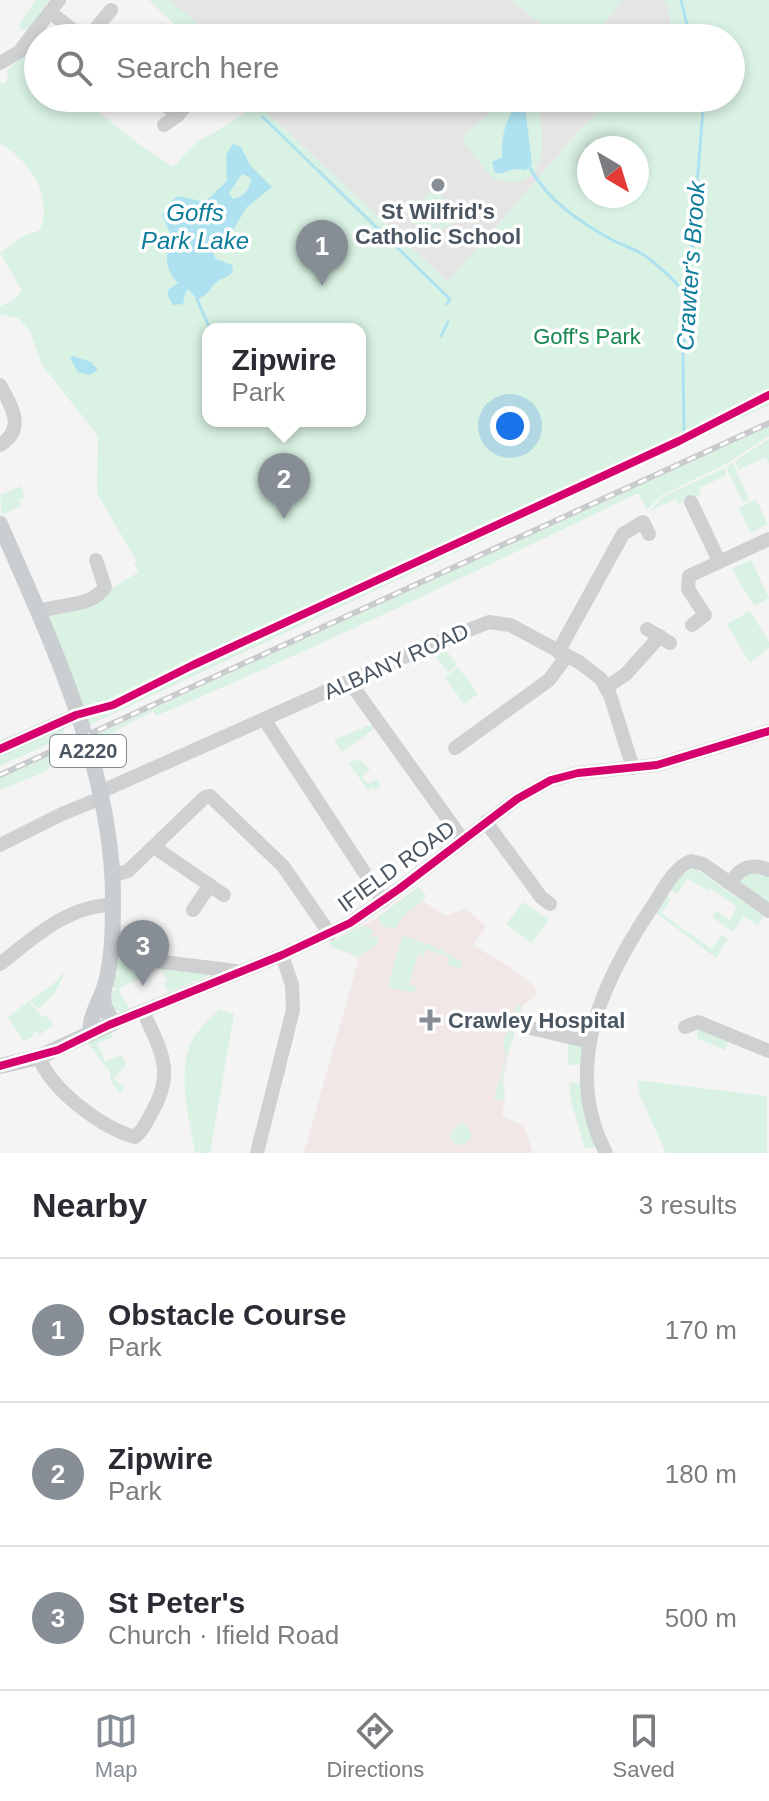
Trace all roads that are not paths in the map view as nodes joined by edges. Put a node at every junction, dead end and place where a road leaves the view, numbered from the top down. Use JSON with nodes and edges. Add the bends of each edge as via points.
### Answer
{"nodes":[{"id":1,"x":54,"y":6,"type":"edge"},
{"id":2,"x":111,"y":10,"type":"dead end"},
{"id":3,"x":40,"y":24,"type":"edge"},
{"id":4,"x":72,"y":24,"type":"edge"},
{"id":5,"x":98,"y":24,"type":"edge"},
{"id":6,"x":24,"y":45,"type":"edge"},
{"id":7,"x":0,"y":63,"type":"edge"},
{"id":8,"x":174,"y":112,"type":"edge"},
{"id":9,"x":181,"y":112,"type":"edge"},
{"id":10,"x":178,"y":115,"type":"junction"},
{"id":11,"x":164,"y":125,"type":"dead end"},
{"id":12,"x":0,"y":385,"type":"edge"},
{"id":13,"x":16,"y":421,"type":"junction"},
{"id":14,"x":33,"y":421,"type":"dead end"},
{"id":15,"x":0,"y":445,"type":"edge"},
{"id":16,"x":691,"y":502,"type":"dead end"},
{"id":17,"x":649,"y":534,"type":"dead end"},
{"id":18,"x":2,"y":535,"type":"edge"},
{"id":19,"x":769,"y":539,"type":"edge"},
{"id":20,"x":96,"y":560,"type":"dead end"},
{"id":21,"x":719,"y":561,"type":"junction"},
{"id":22,"x":38,"y":612,"type":"junction"},
{"id":23,"x":692,"y":625,"type":"dead end"},
{"id":24,"x":659,"y":636,"type":"dead end"},
{"id":25,"x":562,"y":654,"type":"junction"},
{"id":26,"x":349,"y":681,"type":"junction"},
{"id":27,"x":607,"y":687,"type":"junction"},
{"id":28,"x":76,"y":715,"type":"junction"},
{"id":29,"x":264,"y":719,"type":"junction"},
{"id":30,"x":769,"y":731,"type":"edge"},
{"id":31,"x":455,"y":748,"type":"dead end"},
{"id":32,"x":0,"y":749,"type":"edge"},
{"id":33,"x":633,"y":768,"type":"junction"},
{"id":34,"x":100,"y":795,"type":"junction"},
{"id":35,"x":486,"y":822,"type":"junction"},
{"id":36,"x":463,"y":840,"type":"junction"},
{"id":37,"x":0,"y":845,"type":"edge"},
{"id":38,"x":154,"y":847,"type":"junction"},
{"id":39,"x":769,"y":870,"type":"edge"},
{"id":40,"x":112,"y":876,"type":"junction"},
{"id":41,"x":730,"y":883,"type":"junction"},
{"id":42,"x":210,"y":885,"type":"junction"},
{"id":43,"x":224,"y":895,"type":"dead end"},
{"id":44,"x":383,"y":901,"type":"junction"},
{"id":45,"x":550,"y":904,"type":"dead end"},
{"id":46,"x":113,"y":905,"type":"junction"},
{"id":47,"x":193,"y":910,"type":"dead end"},
{"id":48,"x":769,"y":911,"type":"edge"},
{"id":49,"x":330,"y":934,"type":"junction"},
{"id":50,"x":112,"y":946,"type":"junction"},
{"id":51,"x":282,"y":955,"type":"junction"},
{"id":52,"x":0,"y":964,"type":"edge"},
{"id":53,"x":239,"y":972,"type":"junction"},
{"id":54,"x":103,"y":992,"type":"junction"},
{"id":55,"x":143,"y":1011,"type":"junction"},
{"id":56,"x":113,"y":1023,"type":"junction"},
{"id":57,"x":522,"y":1026,"type":"dead end"},
{"id":58,"x":685,"y":1027,"type":"dead end"},
{"id":59,"x":90,"y":1034,"type":"junction"},
{"id":60,"x":590,"y":1042,"type":"junction"},
{"id":61,"x":769,"y":1051,"type":"edge"},
{"id":62,"x":39,"y":1057,"type":"junction"},
{"id":63,"x":0,"y":1066,"type":"edge"},
{"id":64,"x":257,"y":1153,"type":"edge"},
{"id":65,"x":606,"y":1153,"type":"edge"}],
"edges":[{"from":1,"to":3,"type":"street"},
{"from":1,"to":4,"type":"street"},
{"from":2,"to":5,"type":"street"},
{"from":6,"to":7,"type":"street"},
{"from":8,"to":10,"type":"street"},
{"from":9,"to":10,"type":"street"},
{"from":10,"to":11,"type":"street"},
{"from":12,"to":13,"type":"street"},
{"from":13,"to":14,"type":"street"},
{"from":13,"to":15,"type":"street","via":[[13,435]]},
{"from":16,"to":21,"type":"street"},
{"from":17,"to":25,"type":"street","via":[[643,522],[623,534]]},
{"from":18,"to":22,"type":"main road","number":"A2220"},
{"from":19,"to":21,"type":"street"},
{"from":20,"to":22,"type":"street","via":[[105,587],[98,596]]},
{"from":21,"to":23,"type":"street","via":[[689,576],[688,589],[705,615]]},
{"from":22,"to":28,"type":"main road","number":"A2220"},
{"from":24,"to":27,"type":"street","via":[[626,674]]},
{"from":25,"to":26,"type":"street","name":"ALBANY ROAD","via":[[510,625],[489,622]]},
{"from":25,"to":27,"type":"street","name":"ALBANY ROAD","via":[[594,672]]},
{"from":25,"to":31,"type":"street","via":[[552,677]]},
{"from":26,"to":29,"type":"street","name":"ALBANY ROAD"},
{"from":26,"to":36,"type":"street"},
{"from":27,"to":33,"type":"street"},
{"from":28,"to":32,"type":"street"},
{"from":28,"to":34,"type":"main road","number":"A2220"},
{"from":29,"to":34,"type":"street","name":"ALBANY ROAD"},
{"from":29,"to":44,"type":"street"},
{"from":30,"to":33,"type":"street","name":"IFIELD ROAD"},
{"from":33,"to":35,"type":"street","name":"IFIELD ROAD","via":[[551,780]]},
{"from":34,"to":37,"type":"street","name":"ALBANY ROAD"},
{"from":34,"to":40,"type":"main road","number":"A2220"},
{"from":35,"to":36,"type":"street","name":"IFIELD ROAD"},
{"from":35,"to":45,"type":"street"},
{"from":36,"to":44,"type":"street","name":"IFIELD ROAD"},
{"from":38,"to":40,"type":"street","via":[[126,872]]},
{"from":38,"to":42,"type":"street"},
{"from":38,"to":49,"type":"street","via":[[210,796],[283,866]]},
{"from":39,"to":41,"type":"street","via":[[745,867]]},
{"from":40,"to":46,"type":"main road","number":"A2220"},
{"from":41,"to":48,"type":"street"},
{"from":41,"to":60,"type":"street","via":[[703,864],[684,864],[622,953]]},
{"from":42,"to":43,"type":"street"},
{"from":42,"to":47,"type":"street"},
{"from":44,"to":49,"type":"street","name":"IFIELD ROAD"},
{"from":46,"to":50,"type":"main road","number":"A2220"},
{"from":46,"to":52,"type":"street","via":[[64,917]]},
{"from":49,"to":51,"type":"street","name":"IFIELD ROAD"},
{"from":50,"to":53,"type":"street","via":[[138,959]]},
{"from":50,"to":54,"type":"main road","number":"A2220"},
{"from":51,"to":53,"type":"street","name":"IFIELD ROAD"},
{"from":51,"to":64,"type":"street","via":[[293,1010]]},
{"from":53,"to":55,"type":"street","name":"IFIELD ROAD"},
{"from":54,"to":56,"type":"main road","number":"A2220"},
{"from":54,"to":59,"type":"main road","number":"A2220"},
{"from":55,"to":56,"type":"street","name":"IFIELD ROAD"},
{"from":55,"to":62,"type":"street","via":[[164,1059],[165,1081],[138,1135],[113,1128],[74,1101]]},
{"from":56,"to":59,"type":"main road","name":"IFIELD ROAD"},
{"from":57,"to":60,"type":"street"},
{"from":58,"to":61,"type":"street","via":[[698,1022]]},
{"from":59,"to":62,"type":"main road","name":"IFIELD ROAD"},
{"from":60,"to":65,"type":"street","via":[[588,1107]]},
{"from":62,"to":63,"type":"main road","name":"IFIELD ROAD"}]}
